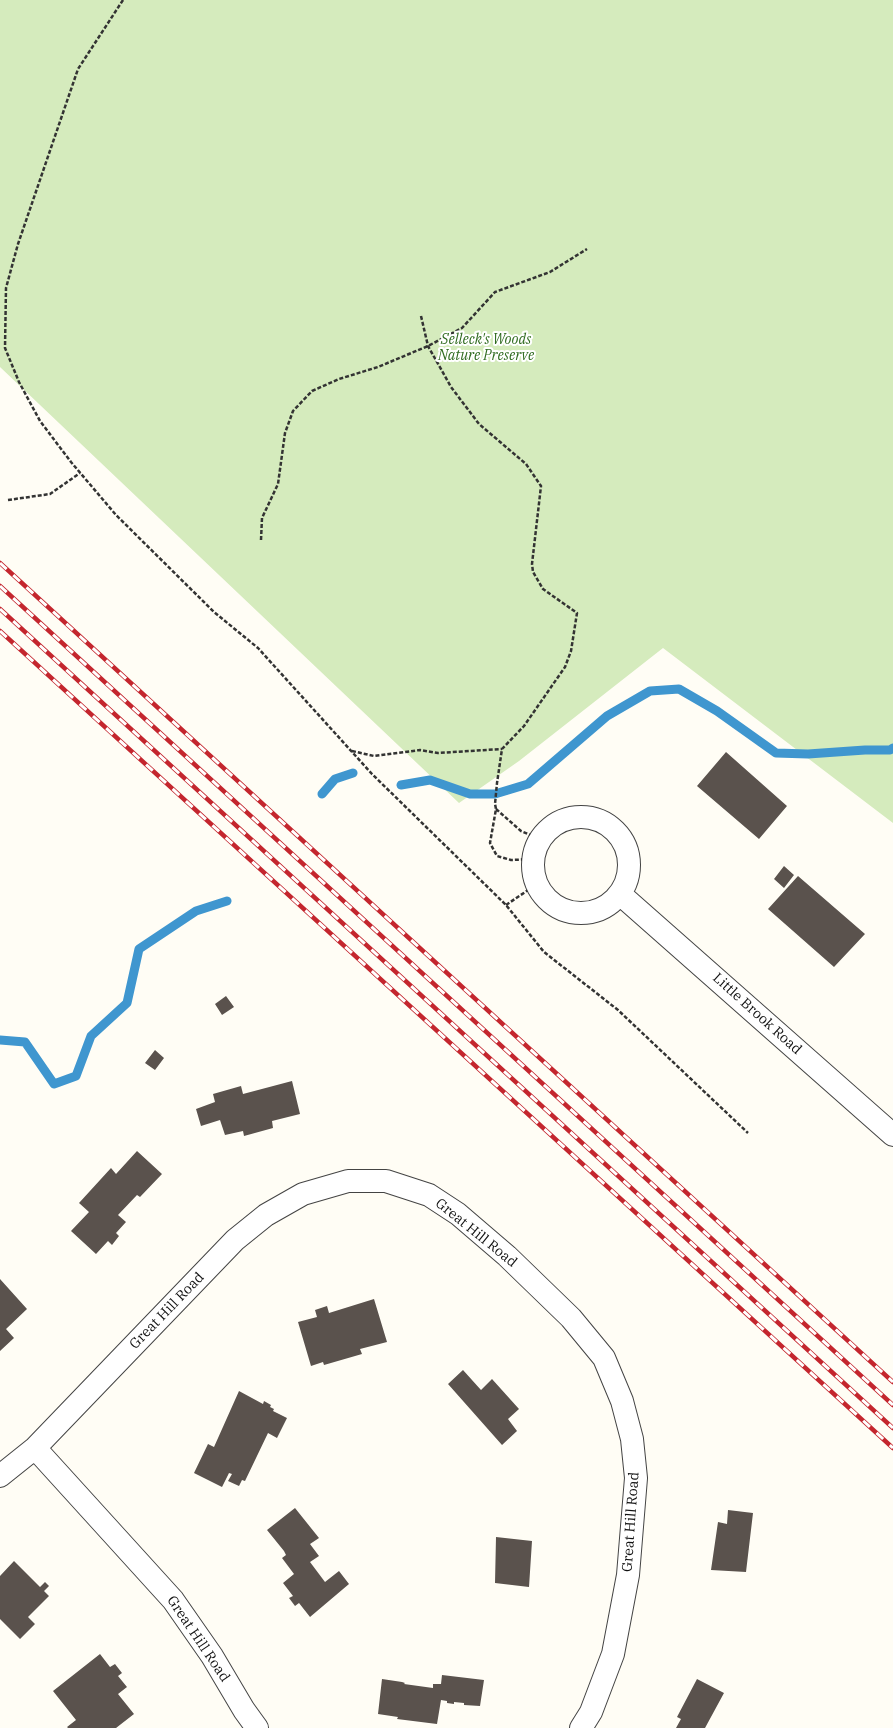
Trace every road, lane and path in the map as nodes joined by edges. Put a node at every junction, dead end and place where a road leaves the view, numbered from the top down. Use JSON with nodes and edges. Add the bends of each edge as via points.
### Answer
{"nodes":[{"id":1,"x":123,"y":0,"type":"edge"},
{"id":2,"x":587,"y":249,"type":"dead end"},
{"id":3,"x":421,"y":316,"type":"dead end"},
{"id":4,"x":428,"y":346,"type":"junction"},
{"id":5,"x":80,"y":473,"type":"junction"},
{"id":6,"x":8,"y":500,"type":"dead end"},
{"id":7,"x":261,"y":540,"type":"dead end"},
{"id":8,"x":502,"y":750,"type":"junction"},
{"id":9,"x":351,"y":751,"type":"junction"},
{"id":10,"x":496,"y":809,"type":"junction"},
{"id":11,"x":537,"y":849,"type":"junction"},
{"id":12,"x":537,"y":884,"type":"junction"},
{"id":13,"x":620,"y":894,"type":"junction"},
{"id":14,"x":506,"y":905,"type":"junction"},
{"id":15,"x":748,"y":1133,"type":"dead end"},
{"id":16,"x":893,"y":1135,"type":"edge"},
{"id":17,"x":35,"y":1448,"type":"junction"},
{"id":18,"x":0,"y":1476,"type":"edge"},
{"id":19,"x":257,"y":1728,"type":"edge"},
{"id":20,"x":581,"y":1728,"type":"edge"}],
"edges":[{"from":1,"to":5,"type":"path","via":[[78,69],[18,244],[6,288],[5,348],[16,376],[40,421]]},
{"from":2,"to":4,"type":"path","via":[[550,272],[495,292],[462,328]]},
{"from":3,"to":4,"type":"path"},
{"from":4,"to":7,"type":"path","via":[[312,391],[293,411],[285,433],[278,484],[262,518]]},
{"from":4,"to":8,"type":"path","via":[[450,387],[479,424],[526,464],[541,486],[533,572],[544,589],[577,613],[571,651],[565,667],[524,726]]},
{"from":5,"to":6,"type":"path","via":[[50,494]]},
{"from":5,"to":9,"type":"path","via":[[116,515],[209,607],[258,648]]},
{"from":8,"to":9,"type":"path","via":[[420,750],[374,756]]},
{"from":8,"to":10,"type":"path"},
{"from":9,"to":14,"type":"path"},
{"from":10,"to":11,"type":"path","via":[[522,831]]},
{"from":10,"to":11,"type":"path","via":[[490,843],[497,856],[511,860]]},
{"from":11,"to":12,"type":"street","via":[[534,874]]},
{"from":11,"to":13,"type":"street","via":[[556,824],[576,817],[597,819],[611,827],[622,839],[629,858],[629,874]]},
{"from":12,"to":13,"type":"street","via":[[550,902],[558,908],[574,913],[600,910]]},
{"from":12,"to":14,"type":"path"},
{"from":13,"to":16,"type":"street","name":"Little Brook Road"},
{"from":14,"to":15,"type":"path","via":[[544,952],[618,1010]]},
{"from":17,"to":18,"type":"street","name":"Great Hill Road"},
{"from":17,"to":19,"type":"street","name":"Great Hill Road","via":[[173,1600]]},
{"from":17,"to":20,"type":"street","name":"Great Hill Road","via":[[235,1240],[266,1215],[303,1194],[348,1181],[386,1181],[428,1195],[458,1214],[571,1318],[604,1358],[622,1401],[632,1439],[636,1478],[628,1575],[613,1654],[591,1712]]}]}
